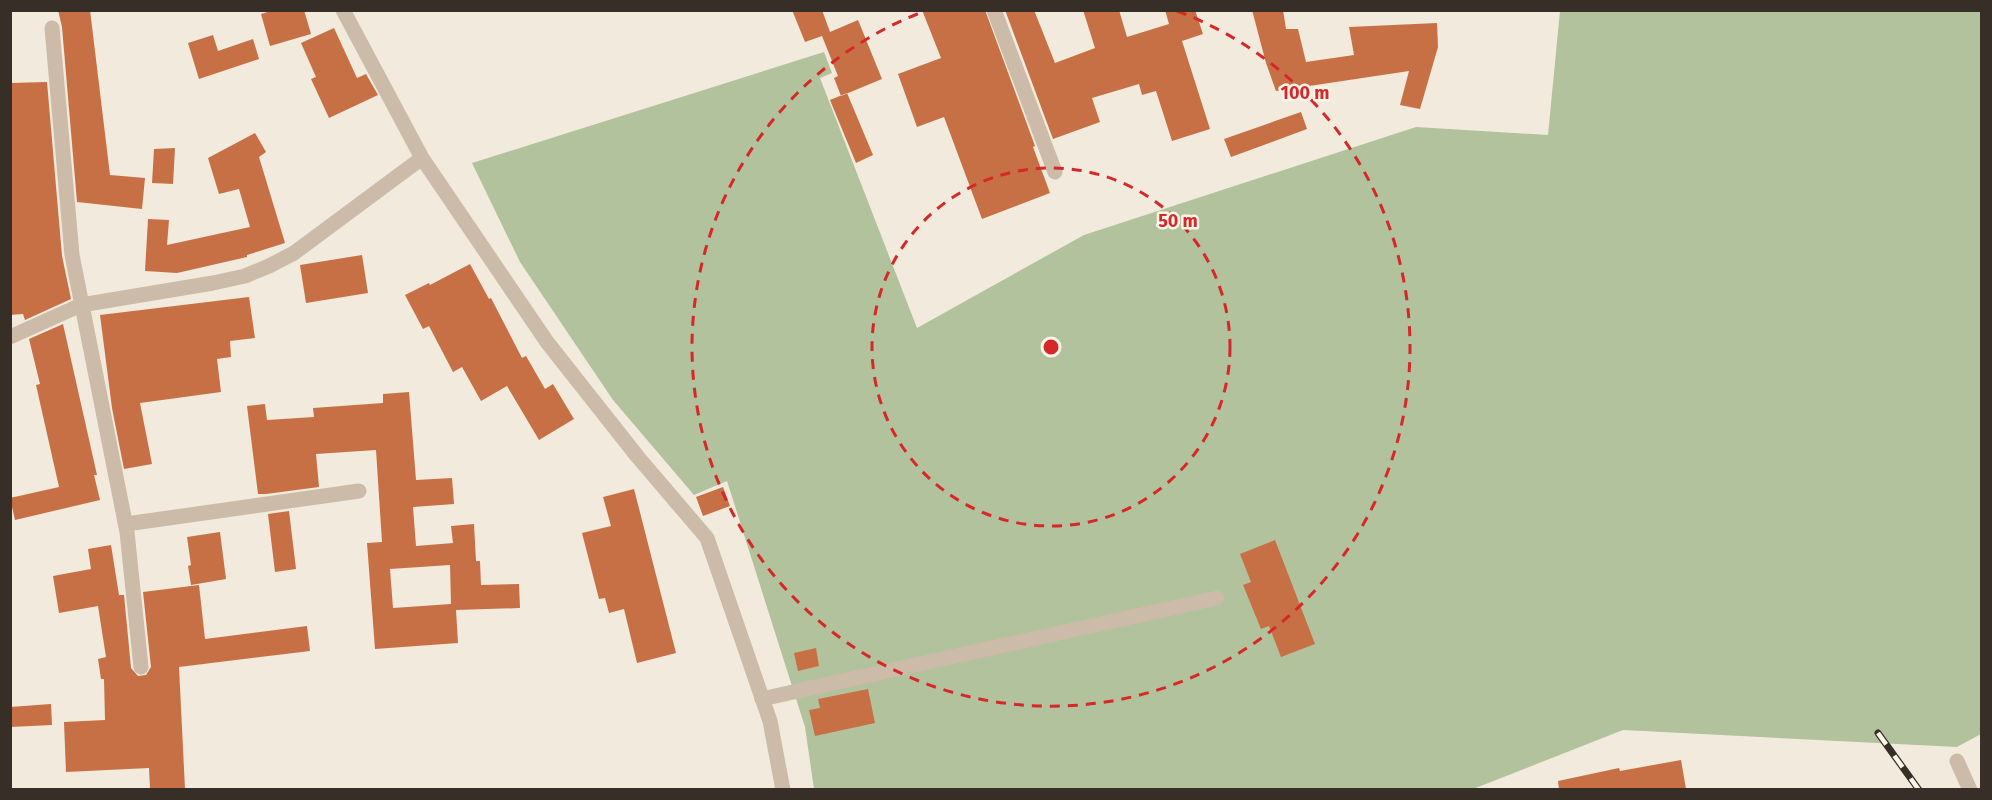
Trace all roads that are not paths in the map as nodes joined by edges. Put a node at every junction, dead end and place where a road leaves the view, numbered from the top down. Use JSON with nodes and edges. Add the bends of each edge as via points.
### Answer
{"nodes":[{"id":1,"x":343,"y":10,"type":"edge"},
{"id":2,"x":994,"y":10,"type":"edge"},
{"id":3,"x":52,"y":28,"type":"dead end"},
{"id":4,"x":422,"y":158,"type":"junction"},
{"id":5,"x":1055,"y":172,"type":"dead end"},
{"id":6,"x":81,"y":305,"type":"junction"},
{"id":7,"x":10,"y":337,"type":"edge"},
{"id":8,"x":359,"y":491,"type":"dead end"},
{"id":9,"x":126,"y":524,"type":"junction"},
{"id":10,"x":1217,"y":598,"type":"dead end"},
{"id":11,"x":141,"y":668,"type":"dead end"},
{"id":12,"x":762,"y":699,"type":"junction"},
{"id":13,"x":1957,"y":761,"type":"dead end"},
{"id":14,"x":783,"y":789,"type":"edge"},
{"id":15,"x":1970,"y":789,"type":"edge"}],
"edges":[{"from":1,"to":4,"type":"street"},
{"from":2,"to":5,"type":"street"},
{"from":3,"to":6,"type":"street","via":[[72,255]]},
{"from":4,"to":6,"type":"street","via":[[294,253],[245,276]]},
{"from":4,"to":12,"type":"street","via":[[547,342],[707,538]]},
{"from":6,"to":7,"type":"street"},
{"from":6,"to":9,"type":"street"},
{"from":8,"to":9,"type":"street"},
{"from":9,"to":11,"type":"street"},
{"from":10,"to":12,"type":"street"},
{"from":12,"to":14,"type":"street"},
{"from":13,"to":15,"type":"street"}]}
